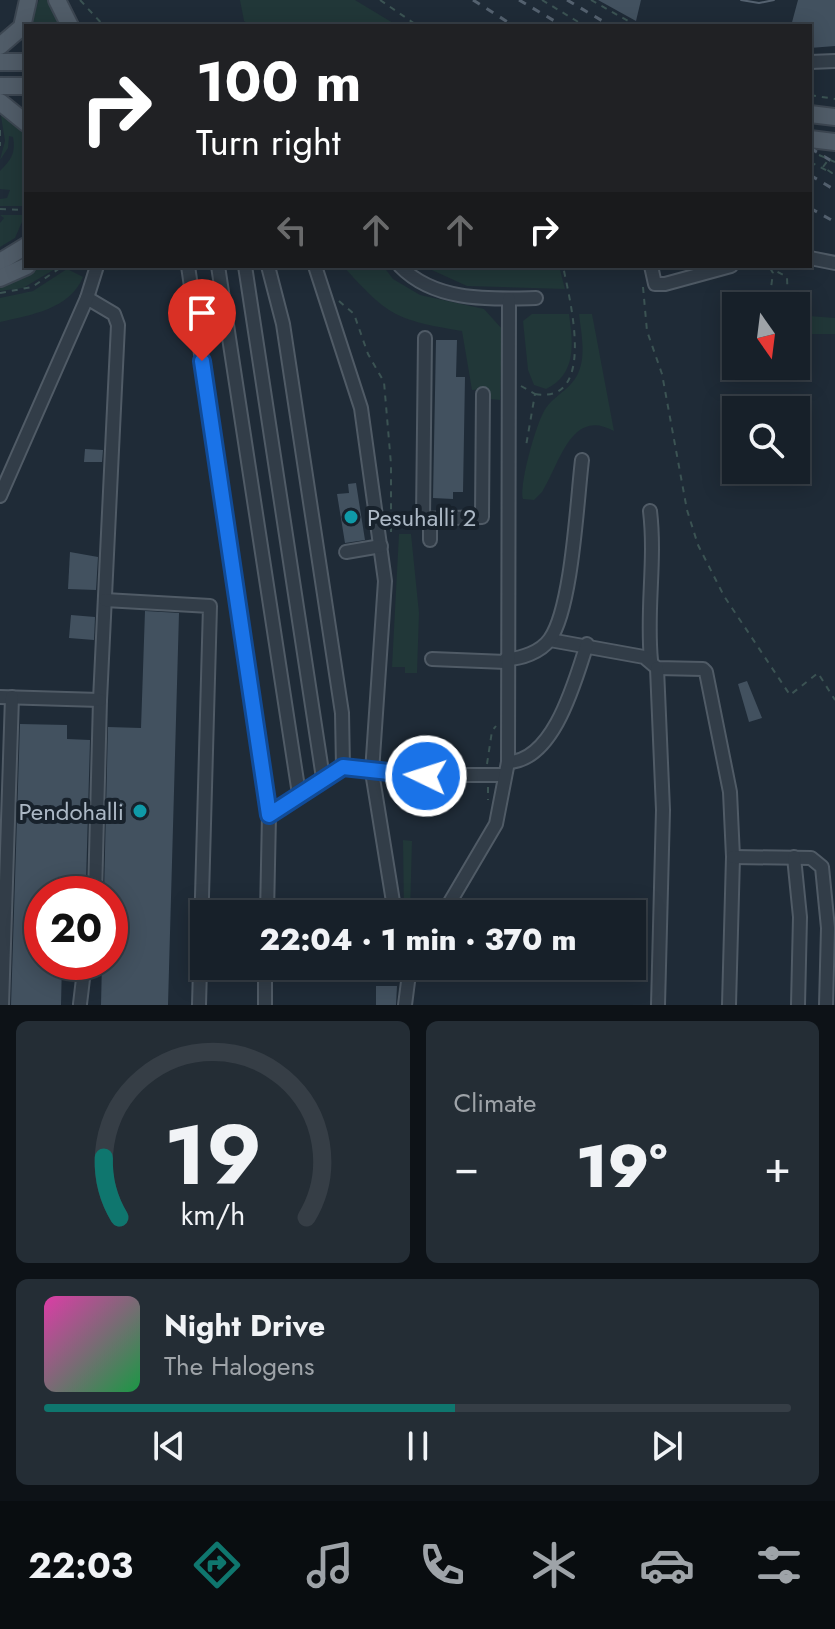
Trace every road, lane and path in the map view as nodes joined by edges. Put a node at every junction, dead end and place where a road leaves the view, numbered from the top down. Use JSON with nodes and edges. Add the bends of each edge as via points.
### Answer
{"nodes":[{"id":1,"x":28,"y":0,"type":"edge"},
{"id":2,"x":57,"y":0,"type":"edge"},
{"id":3,"x":80,"y":0,"type":"edge"},
{"id":4,"x":380,"y":0,"type":"edge"},
{"id":5,"x":542,"y":0,"type":"edge"},
{"id":6,"x":591,"y":0,"type":"edge"},
{"id":7,"x":69,"y":24,"type":"edge"},
{"id":8,"x":102,"y":24,"type":"edge"},
{"id":9,"x":415,"y":24,"type":"edge"},
{"id":10,"x":582,"y":24,"type":"edge"},
{"id":11,"x":633,"y":24,"type":"edge"},
{"id":12,"x":0,"y":46,"type":"edge"},
{"id":13,"x":835,"y":61,"type":"edge"},
{"id":14,"x":0,"y":62,"type":"edge"},
{"id":15,"x":24,"y":62,"type":"edge"},
{"id":16,"x":812,"y":62,"type":"edge"},
{"id":17,"x":0,"y":86,"type":"edge"},
{"id":18,"x":24,"y":86,"type":"edge"},
{"id":19,"x":812,"y":95,"type":"edge"},
{"id":20,"x":835,"y":99,"type":"edge"},
{"id":21,"x":0,"y":102,"type":"edge"},
{"id":22,"x":812,"y":114,"type":"edge"},
{"id":23,"x":835,"y":117,"type":"edge"},
{"id":24,"x":24,"y":121,"type":"edge"},
{"id":25,"x":0,"y":130,"type":"edge"},
{"id":26,"x":812,"y":139,"type":"edge"},
{"id":27,"x":835,"y":142,"type":"edge"},
{"id":28,"x":0,"y":146,"type":"edge"},
{"id":29,"x":819,"y":155,"type":"dead end"},
{"id":30,"x":829,"y":159,"type":"junction"},
{"id":31,"x":835,"y":162,"type":"edge"},
{"id":32,"x":812,"y":163,"type":"edge"},
{"id":33,"x":0,"y":209,"type":"edge"},
{"id":34,"x":24,"y":210,"type":"edge"},
{"id":35,"x":812,"y":258,"type":"edge"},
{"id":36,"x":835,"y":263,"type":"edge"},
{"id":37,"x":24,"y":267,"type":"edge"},
{"id":38,"x":60,"y":268,"type":"edge"},
{"id":39,"x":96,"y":268,"type":"edge"},
{"id":40,"x":188,"y":268,"type":"edge"},
{"id":41,"x":218,"y":268,"type":"edge"},
{"id":42,"x":245,"y":268,"type":"edge"},
{"id":43,"x":269,"y":268,"type":"edge"},
{"id":44,"x":316,"y":268,"type":"edge"},
{"id":45,"x":403,"y":268,"type":"edge"},
{"id":46,"x":563,"y":268,"type":"edge"},
{"id":47,"x":651,"y":268,"type":"edge"},
{"id":48,"x":725,"y":268,"type":"edge"},
{"id":49,"x":769,"y":268,"type":"edge"},
{"id":50,"x":771,"y":268,"type":"edge"},
{"id":51,"x":782,"y":268,"type":"edge"},
{"id":52,"x":784,"y":272,"type":"junction"},
{"id":53,"x":0,"y":278,"type":"edge"},
{"id":54,"x":649,"y":285,"type":"junction"},
{"id":55,"x":324,"y":288,"type":"junction"},
{"id":56,"x":770,"y":292,"type":"edge"},
{"id":57,"x":786,"y":292,"type":"edge"},
{"id":58,"x":0,"y":293,"type":"edge"},
{"id":59,"x":87,"y":298,"type":"junction"},
{"id":60,"x":536,"y":298,"type":"dead end"},
{"id":61,"x":509,"y":299,"type":"junction"},
{"id":62,"x":425,"y":338,"type":"dead end"},
{"id":63,"x":509,"y":382,"type":"junction"},
{"id":64,"x":483,"y":394,"type":"dead end"},
{"id":65,"x":535,"y":394,"type":"junction"},
{"id":66,"x":526,"y":446,"type":"dead end"},
{"id":67,"x":582,"y":460,"type":"dead end"},
{"id":68,"x":0,"y":496,"type":"edge"},
{"id":69,"x":650,"y":511,"type":"dead end"},
{"id":70,"x":430,"y":519,"type":"junction"},
{"id":71,"x":430,"y":540,"type":"dead end"},
{"id":72,"x":385,"y":544,"type":"junction"},
{"id":73,"x":346,"y":552,"type":"dead end"},
{"id":74,"x":105,"y":600,"type":"junction"},
{"id":75,"x":550,"y":640,"type":"junction"},
{"id":76,"x":587,"y":644,"type":"junction"},
{"id":77,"x":432,"y":659,"type":"dead end"},
{"id":78,"x":506,"y":660,"type":"junction"},
{"id":79,"x":654,"y":664,"type":"junction"},
{"id":80,"x":6,"y":697,"type":"edge"},
{"id":81,"x":100,"y":700,"type":"junction"},
{"id":82,"x":835,"y":700,"type":"edge"},
{"id":83,"x":487,"y":758,"type":"dead end"},
{"id":84,"x":343,"y":767,"type":"junction"},
{"id":85,"x":506,"y":769,"type":"junction"},
{"id":86,"x":372,"y":772,"type":"junction"},
{"id":87,"x":487,"y":776,"type":"junction"},
{"id":88,"x":323,"y":778,"type":"junction"},
{"id":89,"x":299,"y":794,"type":"junction"},
{"id":90,"x":488,"y":802,"type":"dead end"},
{"id":91,"x":269,"y":815,"type":"junction"},
{"id":92,"x":733,"y":857,"type":"junction"},
{"id":93,"x":794,"y":857,"type":"junction"},
{"id":94,"x":95,"y":876,"type":"edge"},
{"id":95,"x":267,"y":900,"type":"edge"},
{"id":96,"x":393,"y":900,"type":"edge"},
{"id":97,"x":451,"y":900,"type":"edge"},
{"id":98,"x":832,"y":928,"type":"edge"},
{"id":99,"x":83,"y":980,"type":"edge"},
{"id":100,"x":265,"y":980,"type":"edge"},
{"id":101,"x":408,"y":980,"type":"edge"},
{"id":102,"x":80,"y":1004,"type":"edge"},
{"id":103,"x":2,"y":1005,"type":"edge"},
{"id":104,"x":199,"y":1005,"type":"edge"},
{"id":105,"x":265,"y":1005,"type":"edge"},
{"id":106,"x":405,"y":1005,"type":"edge"},
{"id":107,"x":658,"y":1005,"type":"edge"},
{"id":108,"x":729,"y":1005,"type":"edge"},
{"id":109,"x":798,"y":1005,"type":"edge"},
{"id":110,"x":826,"y":1005,"type":"edge"}],
"edges":[{"from":1,"to":12,"type":"main road","via":[[22,27]]},
{"from":2,"to":7,"type":"main road"},
{"from":3,"to":8,"type":"path"},
{"from":4,"to":9,"type":"path"},
{"from":5,"to":10,"type":"path"},
{"from":6,"to":11,"type":"path"},
{"from":13,"to":16,"type":"street"},
{"from":14,"to":15,"type":"main road"},
{"from":17,"to":18,"type":"main road"},
{"from":19,"to":20,"type":"path"},
{"from":21,"to":24,"type":"main road"},
{"from":22,"to":23,"type":"main road"},
{"from":25,"to":28,"type":"path"},
{"from":26,"to":27,"type":"main road"},
{"from":29,"to":30,"type":"path","bridge":true},
{"from":30,"to":31,"type":"path","bridge":true},
{"from":30,"to":32,"type":"path","bridge":true,"via":[[823,167],[832,173]]},
{"from":33,"to":34,"type":"path"},
{"from":35,"to":36,"type":"street"},
{"from":37,"to":53,"type":"main road"},
{"from":38,"to":58,"type":"path","via":[[32,287]]},
{"from":39,"to":59,"type":"street"},
{"from":40,"to":91,"type":"street"},
{"from":41,"to":89,"type":"street"},
{"from":42,"to":88,"type":"street"},
{"from":43,"to":84,"type":"street","via":[[283,324],[340,697]]},
{"from":44,"to":55,"type":"street"},
{"from":45,"to":61,"type":"street","via":[[447,293]]},
{"from":46,"to":65,"type":"path","via":[[574,320],[575,365],[555,393]]},
{"from":47,"to":54,"type":"street"},
{"from":48,"to":54,"type":"street"},
{"from":49,"to":56,"type":"path"},
{"from":50,"to":52,"type":"path"},
{"from":51,"to":52,"type":"path"},
{"from":52,"to":57,"type":"path"},
{"from":54,"to":82,"type":"path","via":[[647,331],[662,374],[698,545],[724,596],[790,695],[818,673]]},
{"from":55,"to":72,"type":"street","via":[[361,408]]},
{"from":55,"to":72,"type":"path","via":[[354,314],[384,382],[391,464]]},
{"from":59,"to":68,"type":"street"},
{"from":59,"to":74,"type":"street","via":[[114,314],[118,325]]},
{"from":60,"to":61,"type":"street"},
{"from":61,"to":63,"type":"street"},
{"from":62,"to":70,"type":"street","via":[[423,519]]},
{"from":63,"to":65,"type":"path"},
{"from":63,"to":78,"type":"street"},
{"from":64,"to":70,"type":"street","via":[[482,517]]},
{"from":65,"to":66,"type":"path"},
{"from":67,"to":75,"type":"street","via":[[568,584]]},
{"from":69,"to":79,"type":"street","via":[[654,550],[648,629]]},
{"from":70,"to":71,"type":"street"},
{"from":72,"to":73,"type":"street"},
{"from":72,"to":86,"type":"street"},
{"from":74,"to":81,"type":"street"},
{"from":74,"to":104,"type":"street","via":[[210,606]]},
{"from":75,"to":76,"type":"street"},
{"from":75,"to":78,"type":"street","via":[[529,655]]},
{"from":76,"to":79,"type":"street"},
{"from":76,"to":85,"type":"street","via":[[573,687],[543,745]]},
{"from":77,"to":78,"type":"street"},
{"from":78,"to":85,"type":"street"},
{"from":79,"to":92,"type":"street","via":[[706,672],[730,792]]},
{"from":79,"to":107,"type":"street","via":[[663,810]]},
{"from":80,"to":81,"type":"street"},
{"from":80,"to":103,"type":"street"},
{"from":81,"to":94,"type":"street"},
{"from":83,"to":87,"type":"path"},
{"from":84,"to":86,"type":"street"},
{"from":84,"to":88,"type":"street"},
{"from":85,"to":87,"type":"street"},
{"from":85,"to":97,"type":"street","via":[[496,824]]},
{"from":86,"to":87,"type":"street"},
{"from":86,"to":96,"type":"street"},
{"from":87,"to":90,"type":"path"},
{"from":88,"to":89,"type":"street"},
{"from":89,"to":91,"type":"street"},
{"from":91,"to":95,"type":"street"},
{"from":92,"to":93,"type":"street"},
{"from":92,"to":108,"type":"street"},
{"from":93,"to":98,"type":"street","via":[[811,858],[822,867]]},
{"from":93,"to":109,"type":"street","via":[[800,917]]},
{"from":98,"to":110,"type":"street"},
{"from":99,"to":102,"type":"street"},
{"from":100,"to":105,"type":"street"},
{"from":101,"to":106,"type":"street"}]}
